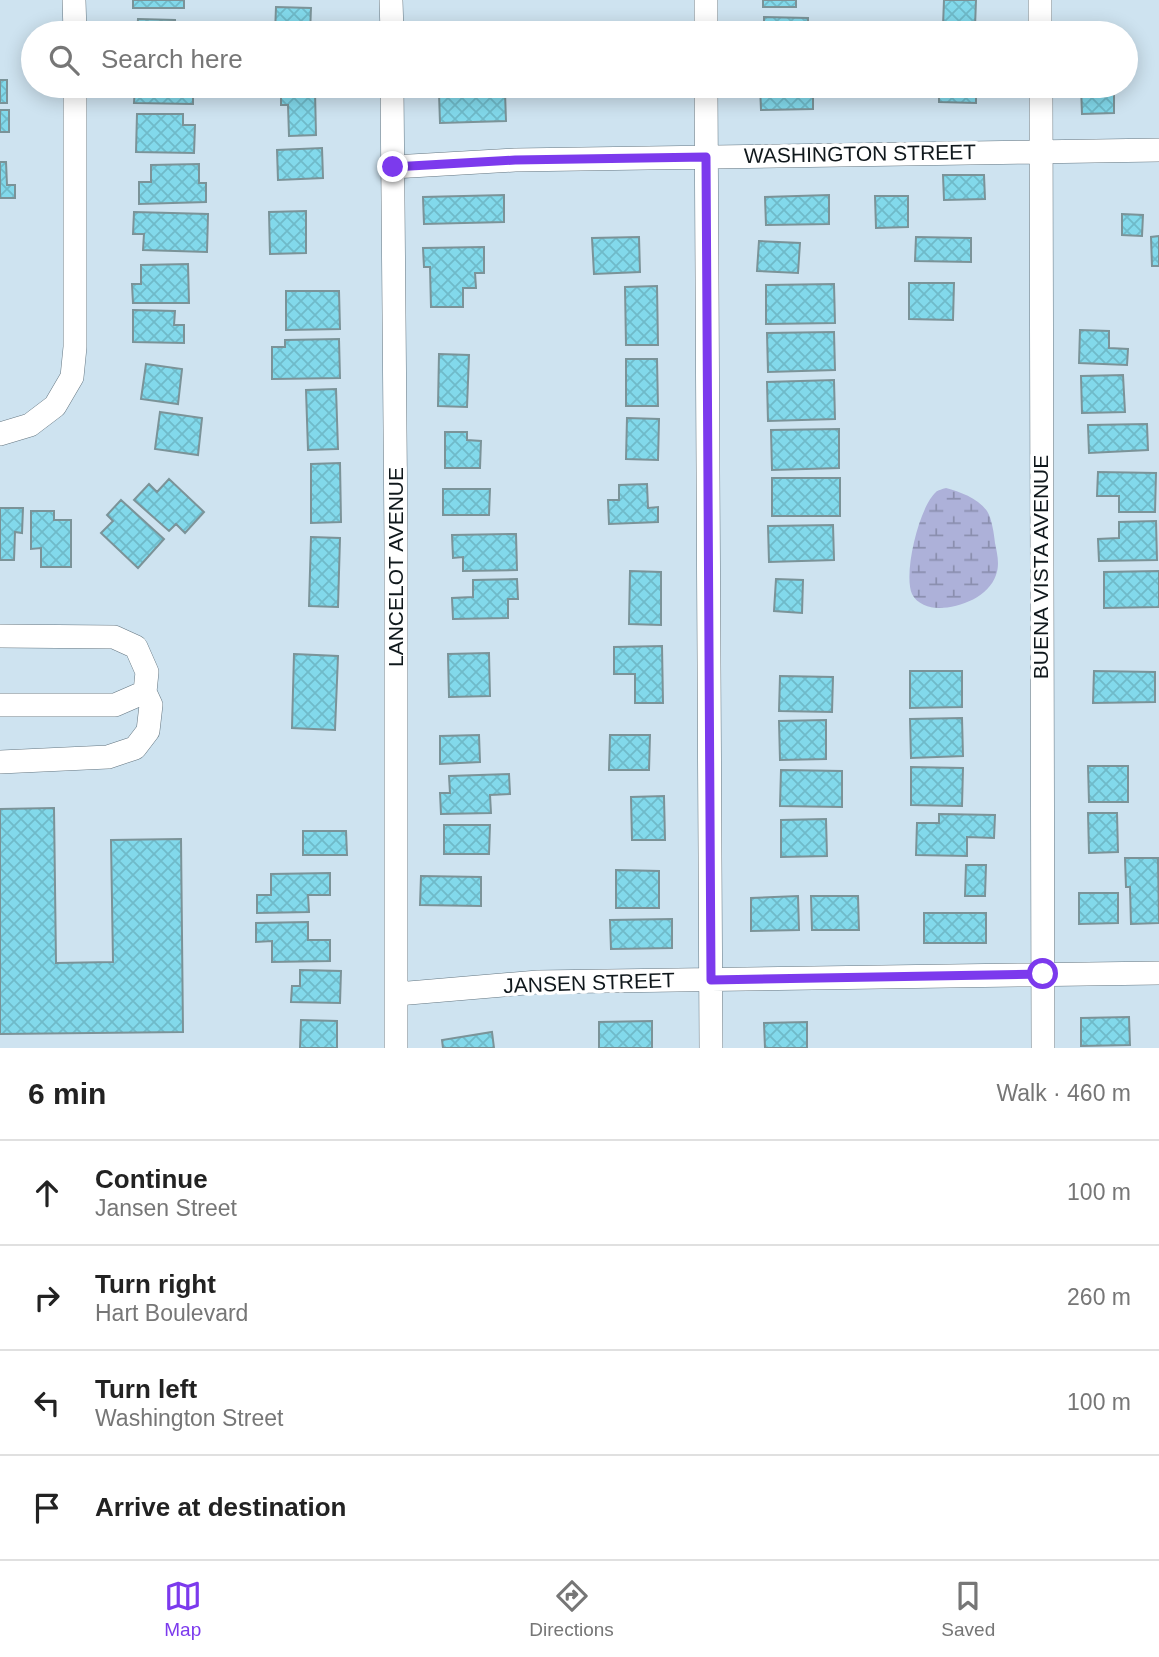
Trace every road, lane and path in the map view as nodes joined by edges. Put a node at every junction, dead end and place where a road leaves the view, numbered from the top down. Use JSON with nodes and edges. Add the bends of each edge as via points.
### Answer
{"nodes":[{"id":1,"x":75,"y":0,"type":"edge"},
{"id":2,"x":391,"y":0,"type":"edge"},
{"id":3,"x":706,"y":0,"type":"edge"},
{"id":4,"x":1040,"y":0,"type":"edge"},
{"id":5,"x":75,"y":21,"type":"edge"},
{"id":6,"x":392,"y":21,"type":"edge"},
{"id":7,"x":706,"y":21,"type":"edge"},
{"id":8,"x":1040,"y":21,"type":"edge"},
{"id":9,"x":75,"y":98,"type":"edge"},
{"id":10,"x":392,"y":98,"type":"edge"},
{"id":11,"x":706,"y":98,"type":"edge"},
{"id":12,"x":1041,"y":98,"type":"edge"},
{"id":13,"x":1159,"y":150,"type":"edge"},
{"id":14,"x":1042,"y":151,"type":"junction"},
{"id":15,"x":706,"y":157,"type":"junction"},
{"id":16,"x":393,"y":167,"type":"junction"},
{"id":17,"x":0,"y":434,"type":"edge"},
{"id":18,"x":0,"y":636,"type":"edge"},
{"id":19,"x":145,"y":692,"type":"junction"},
{"id":20,"x":0,"y":705,"type":"edge"},
{"id":21,"x":0,"y":762,"type":"edge"},
{"id":22,"x":1159,"y":973,"type":"edge"},
{"id":23,"x":1043,"y":974,"type":"junction"},
{"id":24,"x":711,"y":980,"type":"junction"},
{"id":25,"x":397,"y":994,"type":"junction"},
{"id":26,"x":397,"y":1048,"type":"edge"},
{"id":27,"x":711,"y":1048,"type":"edge"},
{"id":28,"x":1043,"y":1048,"type":"edge"}],
"edges":[{"from":1,"to":5,"type":"street"},
{"from":2,"to":6,"type":"street"},
{"from":3,"to":7,"type":"street"},
{"from":4,"to":8,"type":"street"},
{"from":9,"to":17,"type":"street","via":[[72,377],[55,406],[30,425]]},
{"from":10,"to":16,"type":"street","name":"LANCELOT AVENUE"},
{"from":11,"to":15,"type":"street"},
{"from":12,"to":14,"type":"street","name":"BUENA VISTA AVENUE"},
{"from":13,"to":14,"type":"street","name":"WASHINGTON STREET"},
{"from":14,"to":15,"type":"street","name":"WASHINGTON STREET"},
{"from":14,"to":23,"type":"street","name":"BUENA VISTA AVENUE"},
{"from":15,"to":16,"type":"street","name":"WASHINGTON STREET"},
{"from":15,"to":24,"type":"street"},
{"from":16,"to":25,"type":"street","name":"LANCELOT AVENUE"},
{"from":18,"to":19,"type":"street","via":[[114,637],[136,647],[147,672]]},
{"from":19,"to":20,"type":"street","via":[[114,705]]},
{"from":19,"to":21,"type":"street","via":[[151,705],[148,731],[135,748],[108,757]]},
{"from":22,"to":23,"type":"street","name":"JANSEN STREET"},
{"from":23,"to":24,"type":"street","name":"JANSEN STREET"},
{"from":23,"to":28,"type":"street","name":"BUENA VISTA AVENUE"},
{"from":24,"to":25,"type":"street","name":"JANSEN STREET","via":[[538,982]]},
{"from":24,"to":27,"type":"street"},
{"from":25,"to":26,"type":"street","name":"LANCELOT AVENUE"}]}
